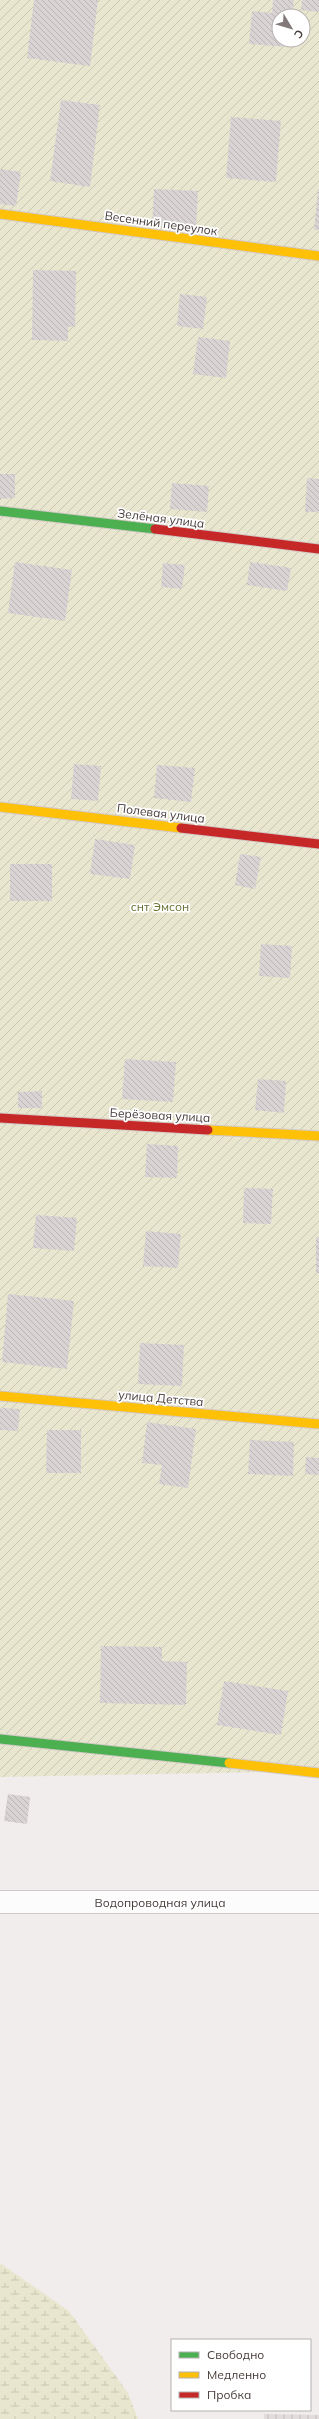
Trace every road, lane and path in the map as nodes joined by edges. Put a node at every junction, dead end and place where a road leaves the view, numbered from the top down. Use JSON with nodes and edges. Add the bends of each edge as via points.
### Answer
{"nodes":[{"id":1,"x":0,"y":214,"type":"edge"},
{"id":2,"x":319,"y":256,"type":"edge"},
{"id":3,"x":0,"y":511,"type":"edge"},
{"id":4,"x":319,"y":549,"type":"edge"},
{"id":5,"x":0,"y":807,"type":"edge"},
{"id":6,"x":319,"y":844,"type":"edge"},
{"id":7,"x":0,"y":1118,"type":"edge"},
{"id":8,"x":319,"y":1136,"type":"edge"},
{"id":9,"x":0,"y":1396,"type":"edge"},
{"id":10,"x":319,"y":1424,"type":"edge"},
{"id":11,"x":0,"y":1739,"type":"edge"},
{"id":12,"x":319,"y":1773,"type":"edge"},
{"id":13,"x":0,"y":1902,"type":"edge"},
{"id":14,"x":319,"y":1902,"type":"edge"}],
"edges":[{"from":1,"to":2,"type":"street","name":"Весенний переулок"},
{"from":3,"to":4,"type":"street","name":"Зелёная улица"},
{"from":5,"to":6,"type":"street","name":"Полевая улица"},
{"from":7,"to":8,"type":"street","name":"Берёзовая улица"},
{"from":9,"to":10,"type":"street","name":"улица Детства"},
{"from":11,"to":12,"type":"street"},
{"from":13,"to":14,"type":"street","name":"Водопроводная улица"}]}
